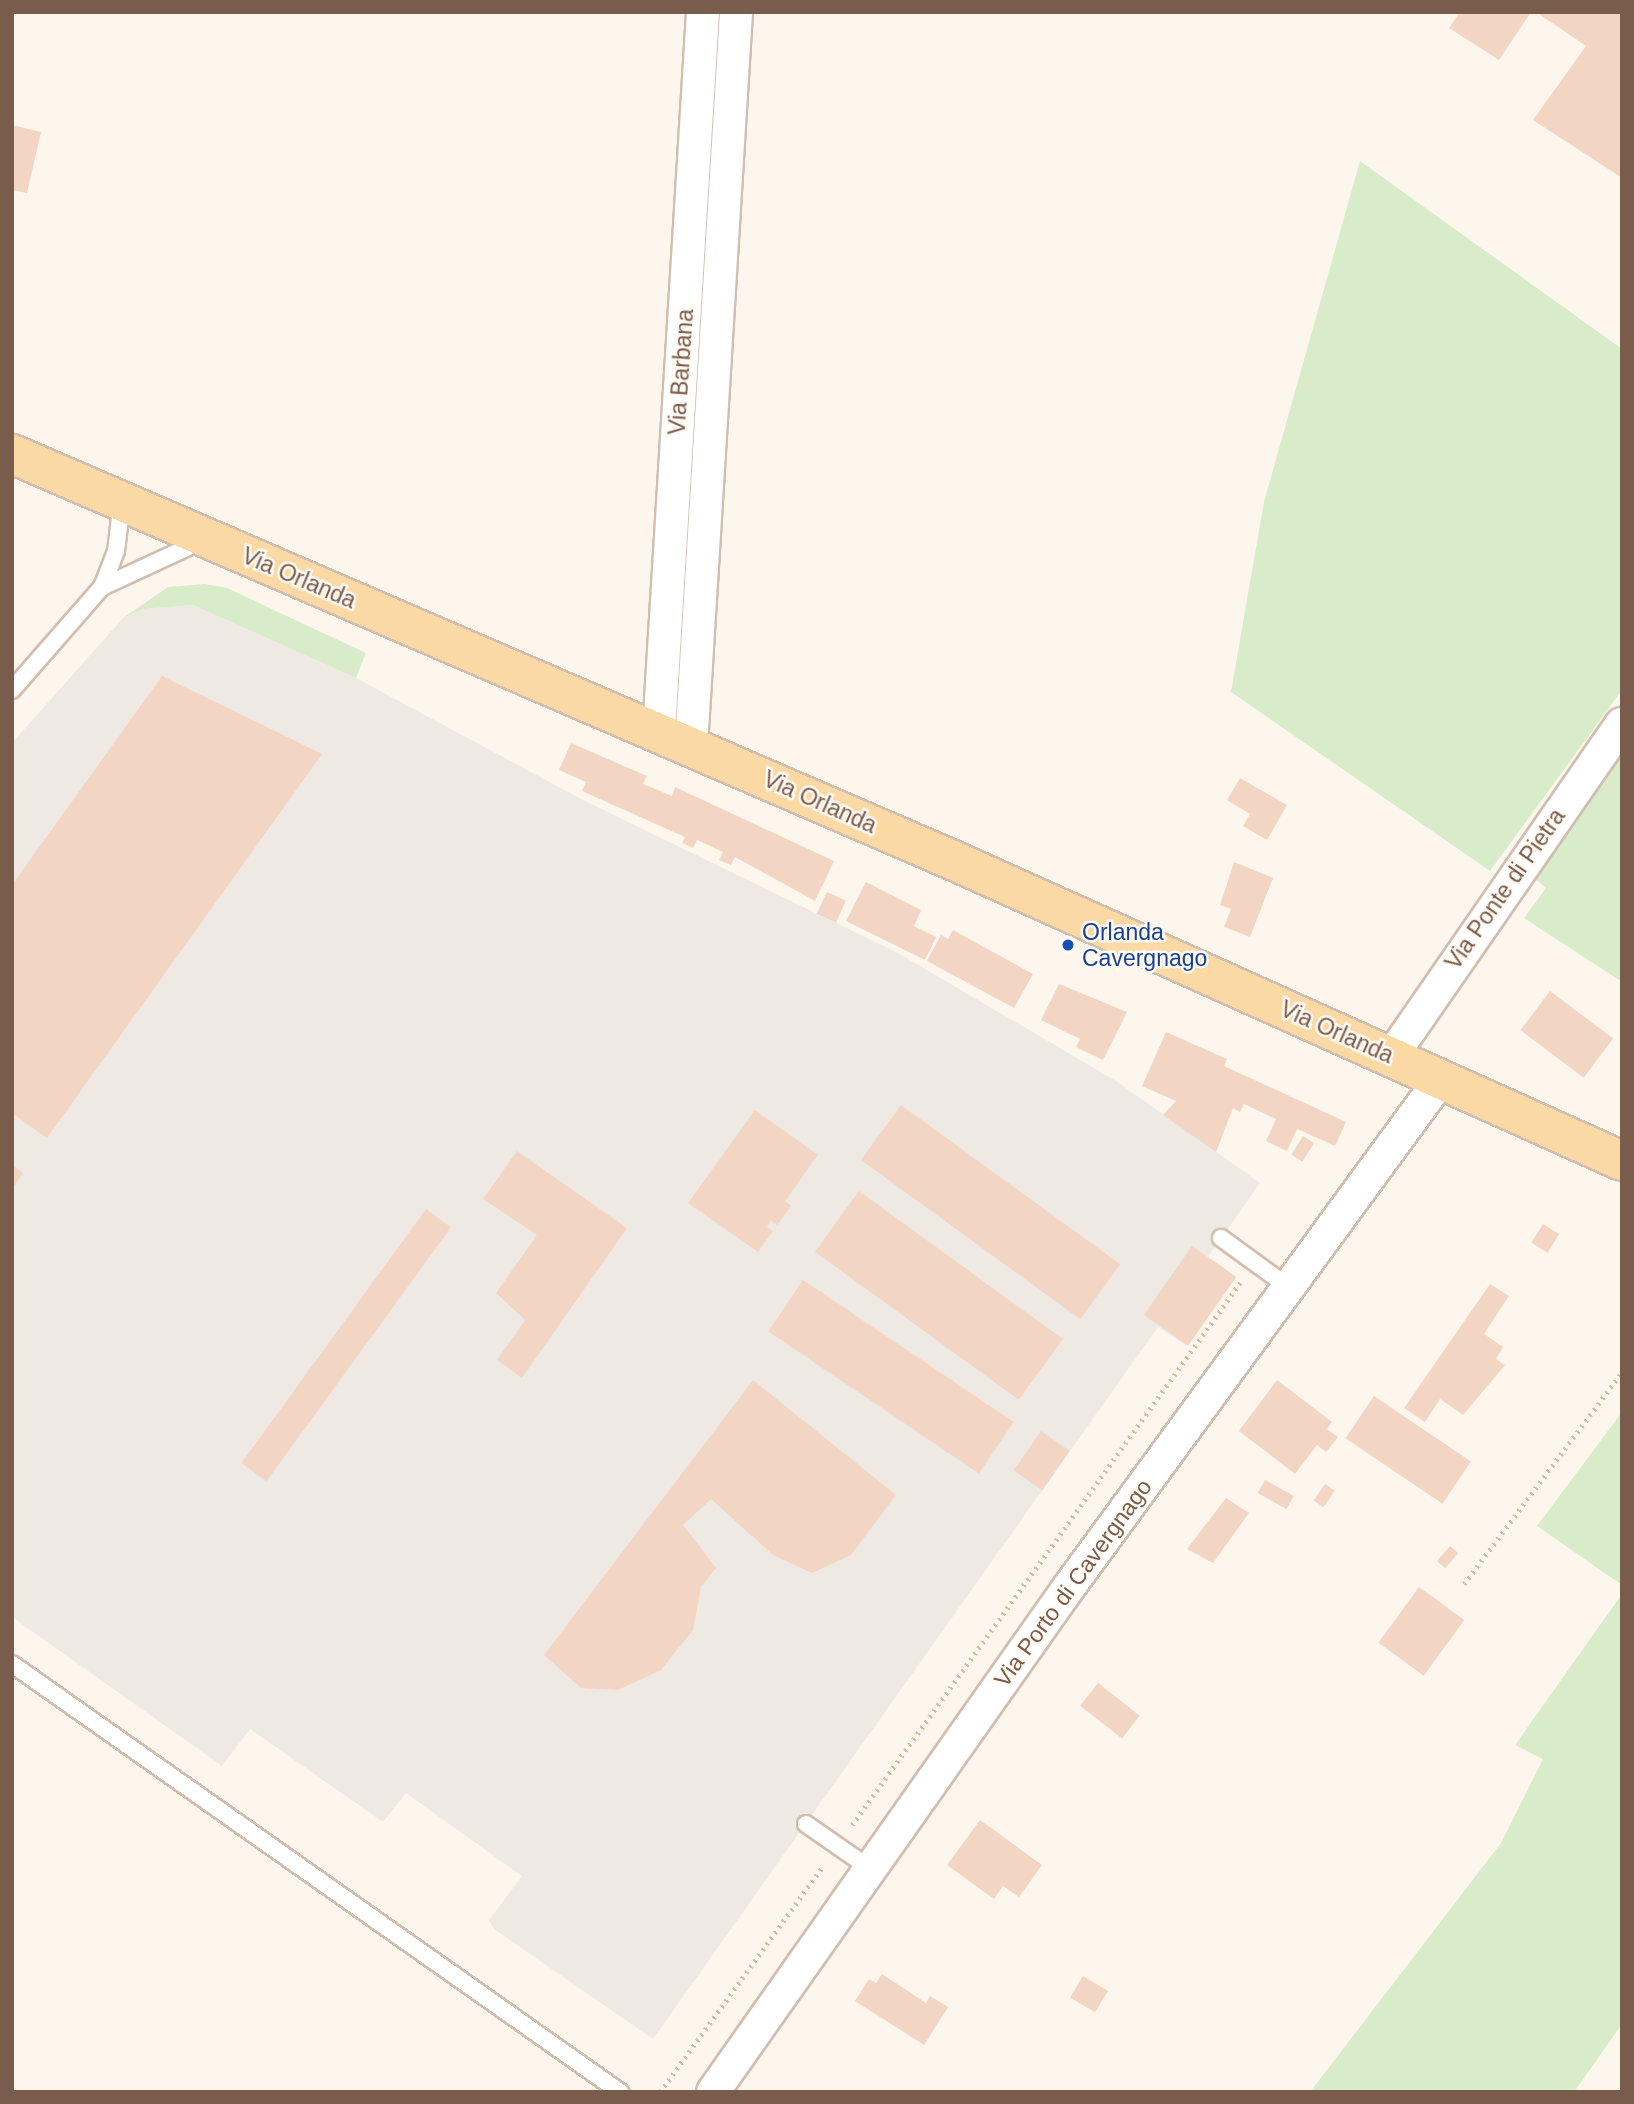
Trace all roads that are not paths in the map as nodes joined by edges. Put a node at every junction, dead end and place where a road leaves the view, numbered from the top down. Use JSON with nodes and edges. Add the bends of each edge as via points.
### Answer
{"nodes":[{"id":1,"x":703,"y":12,"type":"edge"},
{"id":2,"x":736,"y":12,"type":"edge"},
{"id":3,"x":12,"y":454,"type":"edge"},
{"id":4,"x":121,"y":501,"type":"junction"},
{"id":5,"x":207,"y":539,"type":"junction"},
{"id":6,"x":102,"y":587,"type":"junction"},
{"id":7,"x":12,"y":690,"type":"edge"},
{"id":8,"x":1622,"y":724,"type":"edge"},
{"id":9,"x":675,"y":739,"type":"junction"},
{"id":10,"x":1391,"y":1057,"type":"junction"},
{"id":11,"x":1441,"y":1079,"type":"junction"},
{"id":12,"x":1622,"y":1161,"type":"edge"},
{"id":13,"x":1221,"y":1238,"type":"dead end"},
{"id":14,"x":1287,"y":1286,"type":"junction"},
{"id":15,"x":12,"y":1664,"type":"edge"},
{"id":16,"x":806,"y":1824,"type":"dead end"},
{"id":17,"x":871,"y":1869,"type":"junction"},
{"id":18,"x":620,"y":2092,"type":"edge"},
{"id":19,"x":713,"y":2092,"type":"edge"}],
"edges":[{"from":1,"to":9,"type":"street","name":"Via Barbana"},
{"from":2,"to":9,"type":"street"},
{"from":3,"to":4,"type":"main road","name":"Via Orlanda"},
{"from":4,"to":5,"type":"main road","name":"Via Orlanda"},
{"from":4,"to":6,"type":"lane","via":[[117,551]]},
{"from":5,"to":6,"type":"lane"},
{"from":5,"to":9,"type":"main road","name":"Via Orlanda"},
{"from":6,"to":7,"type":"lane"},
{"from":8,"to":10,"type":"street","name":"Via Ponte di Pietra"},
{"from":9,"to":10,"type":"main road","name":"Via Orlanda"},
{"from":10,"to":11,"type":"main road","name":"Via Orlanda"},
{"from":11,"to":12,"type":"main road","name":"Via Orlanda"},
{"from":11,"to":14,"type":"street","name":"Via Porto di Cavergnago"},
{"from":13,"to":14,"type":"lane"},
{"from":14,"to":17,"type":"street","name":"Via Porto di Cavergnago"},
{"from":15,"to":18,"type":"lane"},
{"from":16,"to":17,"type":"lane"},
{"from":17,"to":19,"type":"street","name":"Via Porto di Cavergnago"}]}
